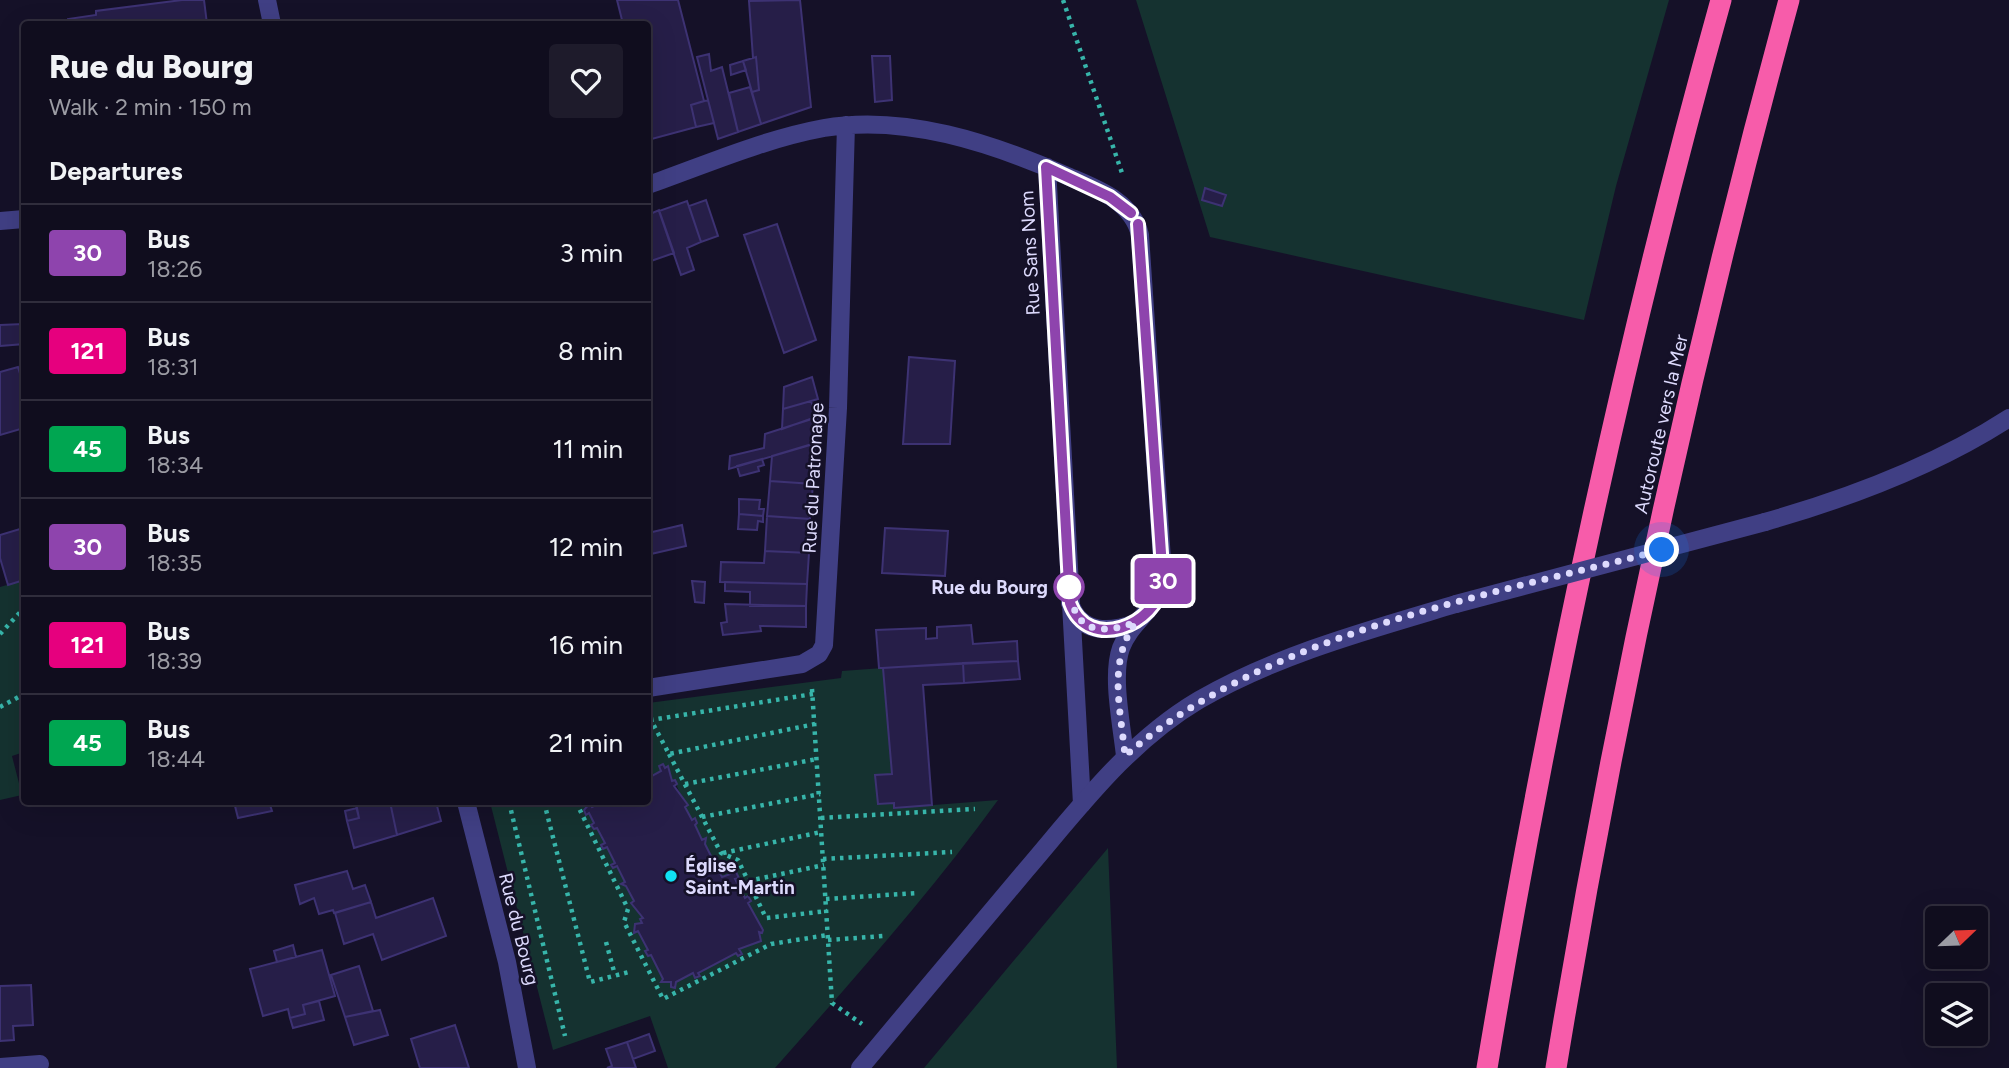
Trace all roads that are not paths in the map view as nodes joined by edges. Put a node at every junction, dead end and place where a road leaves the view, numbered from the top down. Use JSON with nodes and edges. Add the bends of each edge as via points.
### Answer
{"nodes":[{"id":1,"x":267,"y":0,"type":"edge"},
{"id":2,"x":1721,"y":0,"type":"edge"},
{"id":3,"x":1789,"y":0,"type":"edge"},
{"id":4,"x":271,"y":21,"type":"edge"},
{"id":5,"x":846,"y":125,"type":"junction"},
{"id":6,"x":1046,"y":167,"type":"junction"},
{"id":7,"x":651,"y":184,"type":"edge"},
{"id":8,"x":21,"y":219,"type":"edge"},
{"id":9,"x":0,"y":221,"type":"edge"},
{"id":10,"x":2009,"y":418,"type":"edge"},
{"id":11,"x":1070,"y":603,"type":"junction"},
{"id":12,"x":1136,"y":622,"type":"junction"},
{"id":13,"x":651,"y":688,"type":"edge"},
{"id":14,"x":1125,"y":756,"type":"junction"},
{"id":15,"x":1082,"y":804,"type":"junction"},
{"id":16,"x":467,"y":805,"type":"edge"},
{"id":17,"x":40,"y":1065,"type":"dead end"},
{"id":18,"x":0,"y":1067,"type":"edge"},
{"id":19,"x":527,"y":1068,"type":"edge"},
{"id":20,"x":860,"y":1068,"type":"edge"},
{"id":21,"x":1487,"y":1068,"type":"edge"},
{"id":22,"x":1556,"y":1068,"type":"edge"}],
"edges":[{"from":1,"to":4,"type":"street"},
{"from":2,"to":21,"type":"highway","via":[[1647,286],[1602,484],[1538,788]]},
{"from":3,"to":22,"type":"highway","name":"Autoroute vers la Mer","via":[[1717,281],[1647,586],[1595,838]]},
{"from":5,"to":6,"type":"street","via":[[922,129]]},
{"from":5,"to":7,"type":"street","via":[[771,142]]},
{"from":5,"to":13,"type":"street","name":"Rue du Patronage","via":[[827,634],[819,654],[789,667]]},
{"from":6,"to":11,"type":"street","name":"Rue Sans Nom"},
{"from":6,"to":12,"type":"street","name":"Rue Sans Nom","via":[[1124,206],[1138,224],[1163,574],[1155,604]]},
{"from":8,"to":9,"type":"street"},
{"from":10,"to":14,"type":"street","bridge":true,"via":[[1886,481],[1825,504],[1366,630],[1242,678],[1182,711]]},
{"from":11,"to":12,"type":"street","via":[[1078,618],[1098,630]]},
{"from":11,"to":15,"type":"street","name":"Rue Sans Nom"},
{"from":12,"to":14,"type":"street","name":"Rue Sans Nom","via":[[1121,648],[1117,669]]},
{"from":14,"to":15,"type":"street"},
{"from":15,"to":20,"type":"street"},
{"from":16,"to":19,"type":"street","name":"Rue du Bourg","via":[[507,962]]},
{"from":17,"to":18,"type":"street"}]}
